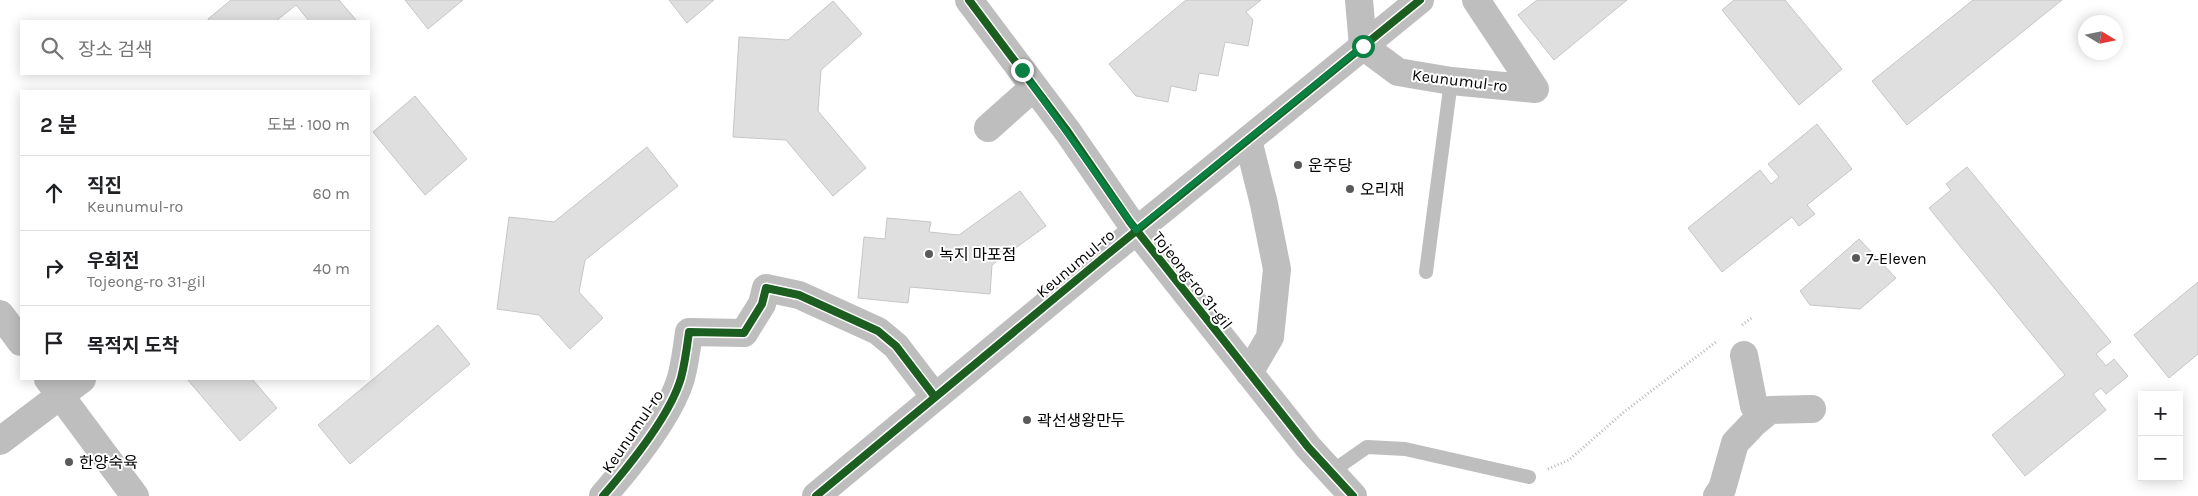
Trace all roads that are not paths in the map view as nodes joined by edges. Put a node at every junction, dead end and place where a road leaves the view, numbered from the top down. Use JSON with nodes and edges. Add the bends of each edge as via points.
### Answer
{"nodes":[{"id":1,"x":969,"y":0,"type":"edge"},
{"id":2,"x":1359,"y":0,"type":"edge"},
{"id":3,"x":1420,"y":0,"type":"edge"},
{"id":4,"x":1476,"y":0,"type":"edge"},
{"id":5,"x":1363,"y":46,"type":"junction"},
{"id":6,"x":1451,"y":81,"type":"junction"},
{"id":7,"x":1034,"y":88,"type":"junction"},
{"id":8,"x":988,"y":128,"type":"dead end"},
{"id":9,"x":1248,"y":140,"type":"junction"},
{"id":10,"x":1136,"y":230,"type":"junction"},
{"id":11,"x":1426,"y":272,"type":"dead end"},
{"id":12,"x":0,"y":314,"type":"edge"},
{"id":13,"x":20,"y":341,"type":"edge"},
{"id":14,"x":1744,"y":355,"type":"dead end"},
{"id":15,"x":1249,"y":373,"type":"junction"},
{"id":16,"x":78,"y":380,"type":"edge"},
{"id":17,"x":54,"y":386,"type":"edge"},
{"id":18,"x":935,"y":397,"type":"junction"},
{"id":19,"x":1812,"y":410,"type":"dead end"},
{"id":20,"x":1762,"y":416,"type":"junction"},
{"id":21,"x":0,"y":441,"type":"edge"},
{"id":22,"x":1331,"y":472,"type":"junction"},
{"id":23,"x":1529,"y":477,"type":"road end"},
{"id":24,"x":135,"y":496,"type":"edge"},
{"id":25,"x":603,"y":496,"type":"edge"},
{"id":26,"x":816,"y":496,"type":"edge"},
{"id":27,"x":1353,"y":496,"type":"edge"},
{"id":28,"x":1717,"y":496,"type":"edge"}],
"edges":[{"from":1,"to":7,"type":"street","name":"Tojeong-ro 31-gil"},
{"from":2,"to":5,"type":"street"},
{"from":3,"to":5,"type":"street","name":"Keunumul-ro"},
{"from":4,"to":6,"type":"street","name":"Keunumul-ro","via":[[1536,89]]},
{"from":5,"to":6,"type":"street","name":"Keunumul-ro","via":[[1398,72]]},
{"from":5,"to":9,"type":"street","name":"Keunumul-ro"},
{"from":6,"to":11,"type":"lane"},
{"from":7,"to":8,"type":"street"},
{"from":7,"to":10,"type":"street","name":"Tojeong-ro 31-gil"},
{"from":9,"to":10,"type":"street","name":"Keunumul-ro"},
{"from":9,"to":15,"type":"street","via":[[1277,269],[1270,338]]},
{"from":10,"to":15,"type":"street","name":"Tojeong-ro 31-gil"},
{"from":10,"to":18,"type":"street","name":"Keunumul-ro"},
{"from":12,"to":13,"type":"street"},
{"from":14,"to":20,"type":"street","via":[[1754,406]]},
{"from":15,"to":22,"type":"street","name":"Tojeong-ro 31-gil"},
{"from":16,"to":17,"type":"street"},
{"from":17,"to":21,"type":"street"},
{"from":17,"to":24,"type":"street"},
{"from":18,"to":25,"type":"street","name":"Keunumul-ro","via":[[896,346],[878,331],[799,295],[766,288],[762,304],[744,332],[689,332],[681,378],[671,402],[630,464]]},
{"from":18,"to":26,"type":"street","name":"Keunumul-ro"},
{"from":19,"to":20,"type":"street","via":[[1770,410]]},
{"from":20,"to":28,"type":"street","via":[[1735,443]]},
{"from":22,"to":23,"type":"lane","via":[[1367,447],[1405,449]]},
{"from":22,"to":27,"type":"street","name":"Tojeong-ro 31-gil"}]}
